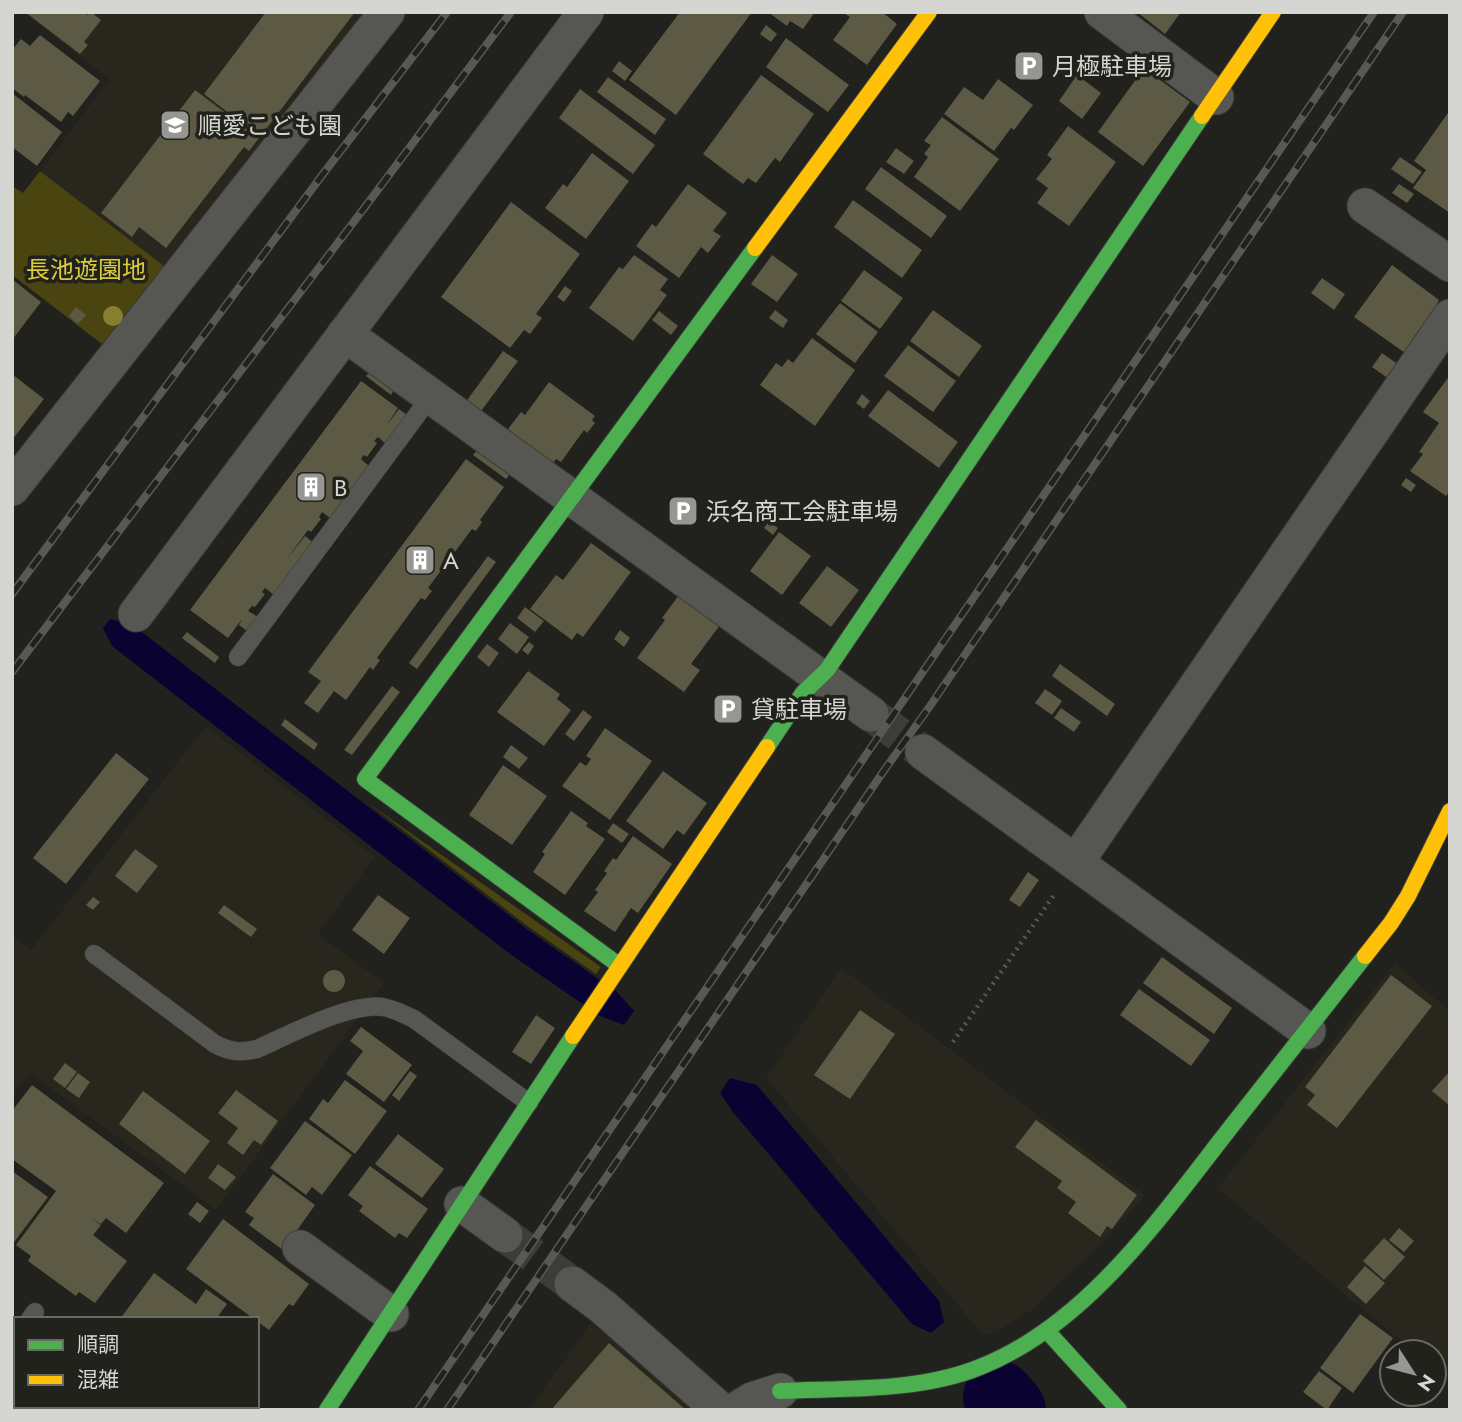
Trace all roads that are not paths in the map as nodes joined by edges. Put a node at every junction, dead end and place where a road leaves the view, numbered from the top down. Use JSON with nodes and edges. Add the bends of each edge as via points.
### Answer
{"nodes":[{"id":1,"x":387,"y":12,"type":"edge"},
{"id":2,"x":586,"y":12,"type":"edge"},
{"id":3,"x":929,"y":12,"type":"edge"},
{"id":4,"x":1102,"y":12,"type":"edge"},
{"id":5,"x":1273,"y":12,"type":"edge"},
{"id":6,"x":1216,"y":97,"type":"junction"},
{"id":7,"x":1366,"y":206,"type":"dead end"},
{"id":8,"x":1450,"y":264,"type":"edge"},
{"id":9,"x":1450,"y":317,"type":"edge"},
{"id":10,"x":345,"y":334,"type":"junction"},
{"id":11,"x":431,"y":396,"type":"junction"},
{"id":12,"x":14,"y":481,"type":"edge"},
{"id":13,"x":572,"y":498,"type":"junction"},
{"id":14,"x":136,"y":614,"type":"dead end"},
{"id":15,"x":239,"y":657,"type":"dead end"},
{"id":16,"x":819,"y":677,"type":"junction"},
{"id":17,"x":871,"y":714,"type":"tunnel mouth"},
{"id":18,"x":923,"y":752,"type":"tunnel mouth"},
{"id":19,"x":1450,"y":811,"type":"edge"},
{"id":20,"x":1076,"y":862,"type":"junction"},
{"id":21,"x":94,"y":954,"type":"dead end"},
{"id":22,"x":620,"y":966,"type":"junction"},
{"id":23,"x":1308,"y":1031,"type":"junction"},
{"id":24,"x":529,"y":1103,"type":"junction"},
{"id":25,"x":462,"y":1204,"type":"junction"},
{"id":26,"x":505,"y":1235,"type":"tunnel mouth"},
{"id":27,"x":300,"y":1248,"type":"dead end"},
{"id":28,"x":572,"y":1284,"type":"tunnel mouth"},
{"id":29,"x":391,"y":1314,"type":"junction"},
{"id":30,"x":1047,"y":1331,"type":"junction"},
{"id":31,"x":780,"y":1391,"type":"joint"},
{"id":32,"x":836,"y":1399,"type":"edge"},
{"id":33,"x":327,"y":1410,"type":"edge"},
{"id":34,"x":720,"y":1410,"type":"edge"},
{"id":35,"x":736,"y":1410,"type":"edge"},
{"id":36,"x":1119,"y":1410,"type":"edge"}],
"edges":[{"from":1,"to":12,"type":"street"},
{"from":2,"to":10,"type":"street"},
{"from":3,"to":13,"type":"street"},
{"from":4,"to":6,"type":"street"},
{"from":5,"to":6,"type":"street"},
{"from":6,"to":16,"type":"street"},
{"from":7,"to":8,"type":"street"},
{"from":9,"to":20,"type":"street"},
{"from":10,"to":11,"type":"street"},
{"from":10,"to":14,"type":"street"},
{"from":11,"to":13,"type":"street"},
{"from":11,"to":15,"type":"lane"},
{"from":13,"to":16,"type":"street"},
{"from":13,"to":22,"type":"street","via":[[365,779]]},
{"from":16,"to":17,"type":"street"},
{"from":16,"to":22,"type":"street","via":[[803,693]]},
{"from":18,"to":20,"type":"street"},
{"from":19,"to":23,"type":"street","via":[[1391,923]]},
{"from":20,"to":23,"type":"street"},
{"from":21,"to":24,"type":"lane","via":[[228,1051],[257,1049],[345,1012],[380,1007],[414,1019]]},
{"from":22,"to":24,"type":"street"},
{"from":23,"to":30,"type":"street","via":[[1155,1224]]},
{"from":24,"to":25,"type":"street"},
{"from":25,"to":26,"type":"street"},
{"from":25,"to":29,"type":"street"},
{"from":27,"to":29,"type":"street"},
{"from":28,"to":34,"type":"street"},
{"from":29,"to":33,"type":"street"},
{"from":30,"to":32,"type":"street","via":[[1013,1353],[947,1378]]},
{"from":30,"to":36,"type":"street"},
{"from":31,"to":32,"type":"street"},
{"from":31,"to":35,"type":"street"}]}
